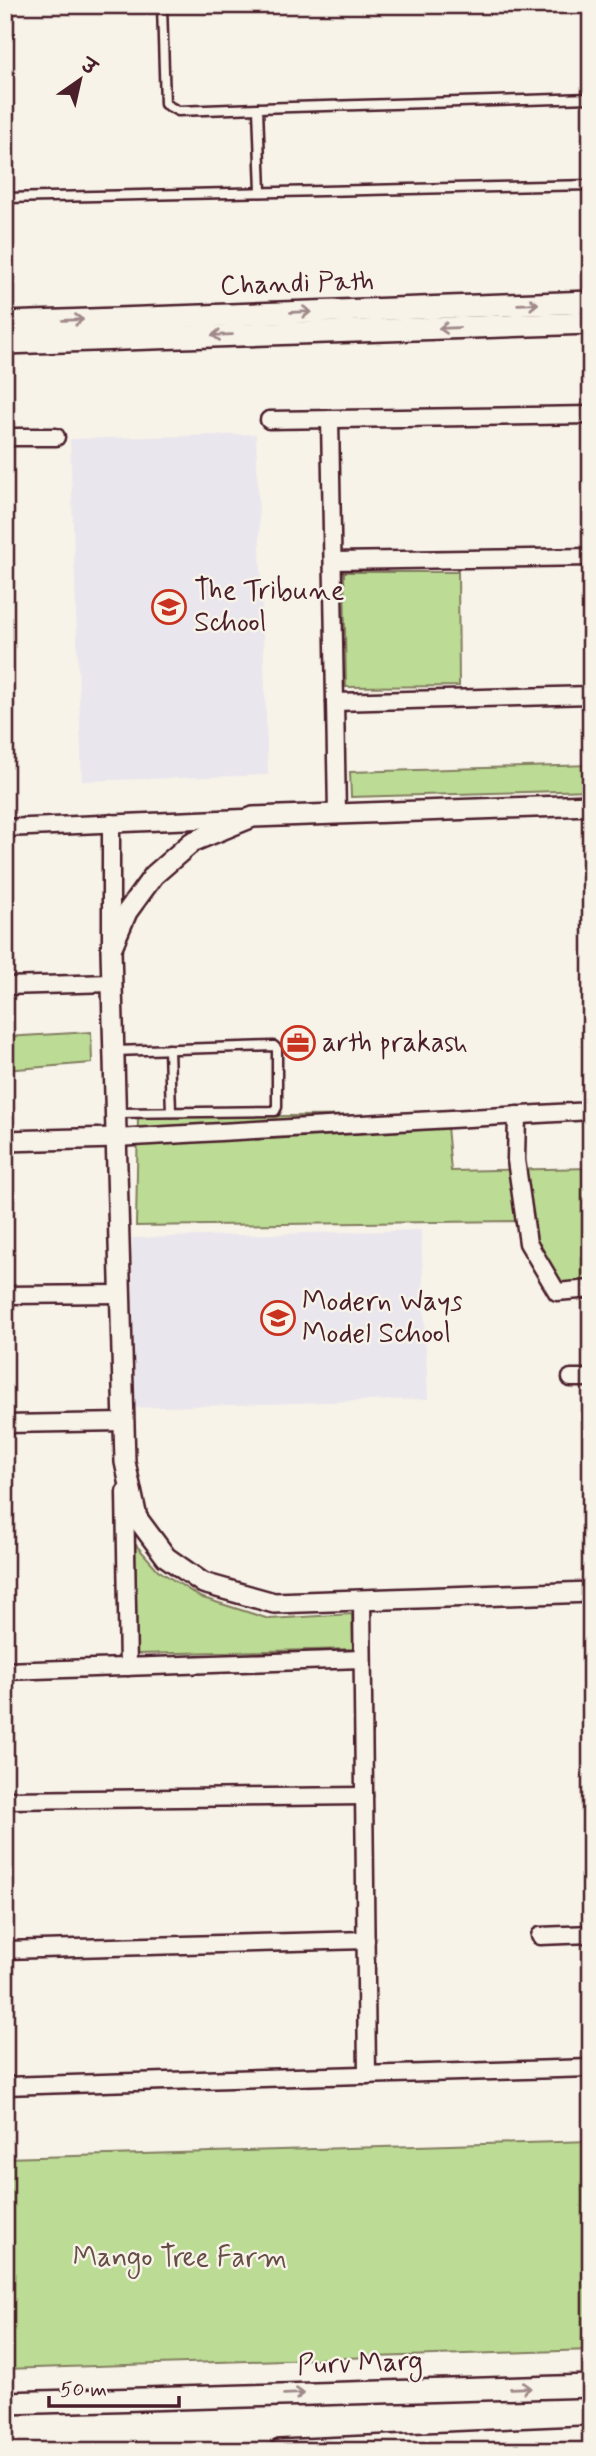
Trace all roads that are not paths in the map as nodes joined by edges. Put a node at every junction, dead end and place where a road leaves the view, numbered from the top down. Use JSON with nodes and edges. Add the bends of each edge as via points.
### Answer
{"nodes":[{"id":1,"x":162,"y":5,"type":"edge"},
{"id":2,"x":591,"y":98,"type":"edge"},
{"id":3,"x":258,"y":108,"type":"junction"},
{"id":4,"x":5,"y":180,"type":"edge"},
{"id":5,"x":591,"y":185,"type":"edge"},
{"id":6,"x":261,"y":192,"type":"junction"},
{"id":7,"x":6,"y":198,"type":"edge"},
{"id":8,"x":591,"y":302,"type":"edge"},
{"id":9,"x":5,"y":323,"type":"edge"},
{"id":10,"x":591,"y":323,"type":"edge"},
{"id":11,"x":5,"y":343,"type":"edge"},
{"id":12,"x":591,"y":415,"type":"edge"},
{"id":13,"x":330,"y":419,"type":"junction"},
{"id":14,"x":269,"y":420,"type":"dead end"},
{"id":15,"x":5,"y":437,"type":"edge"},
{"id":16,"x":56,"y":437,"type":"dead end"},
{"id":17,"x":591,"y":556,"type":"edge"},
{"id":18,"x":333,"y":561,"type":"junction"},
{"id":19,"x":591,"y":695,"type":"edge"},
{"id":20,"x":335,"y":702,"type":"junction"},
{"id":21,"x":591,"y":805,"type":"edge"},
{"id":22,"x":337,"y":814,"type":"junction"},
{"id":23,"x":253,"y":817,"type":"junction"},
{"id":24,"x":111,"y":823,"type":"junction"},
{"id":25,"x":5,"y":828,"type":"edge"},
{"id":26,"x":111,"y":949,"type":"junction"},
{"id":27,"x":111,"y":983,"type":"junction"},
{"id":28,"x":5,"y":986,"type":"edge"},
{"id":29,"x":169,"y":1049,"type":"junction"},
{"id":30,"x":114,"y":1051,"type":"junction"},
{"id":31,"x":591,"y":1111,"type":"edge"},
{"id":32,"x":171,"y":1112,"type":"junction"},
{"id":33,"x":115,"y":1113,"type":"junction"},
{"id":34,"x":517,"y":1115,"type":"junction"},
{"id":35,"x":116,"y":1138,"type":"junction"},
{"id":36,"x":5,"y":1141,"type":"edge"},
{"id":37,"x":591,"y":1289,"type":"edge"},
{"id":38,"x":120,"y":1294,"type":"junction"},
{"id":39,"x":5,"y":1295,"type":"edge"},
{"id":40,"x":571,"y":1378,"type":"dead end"},
{"id":41,"x":591,"y":1378,"type":"edge"},
{"id":42,"x":124,"y":1422,"type":"junction"},
{"id":43,"x":5,"y":1424,"type":"edge"},
{"id":44,"x":125,"y":1462,"type":"junction"},
{"id":45,"x":591,"y":1592,"type":"edge"},
{"id":46,"x":362,"y":1600,"type":"junction"},
{"id":47,"x":362,"y":1659,"type":"junction"},
{"id":48,"x":128,"y":1667,"type":"junction"},
{"id":49,"x":5,"y":1671,"type":"edge"},
{"id":50,"x":364,"y":1796,"type":"junction"},
{"id":51,"x":5,"y":1800,"type":"edge"},
{"id":52,"x":591,"y":1934,"type":"edge"},
{"id":53,"x":540,"y":1936,"type":"dead end"},
{"id":54,"x":366,"y":1940,"type":"junction"},
{"id":55,"x":5,"y":1950,"type":"edge"},
{"id":56,"x":591,"y":2068,"type":"edge"},
{"id":57,"x":367,"y":2075,"type":"junction"},
{"id":58,"x":5,"y":2086,"type":"edge"},
{"id":59,"x":591,"y":2386,"type":"edge"},
{"id":60,"x":5,"y":2403,"type":"edge"},
{"id":61,"x":591,"y":2437,"type":"edge"},
{"id":62,"x":280,"y":2451,"type":"edge"}],
"edges":[{"from":1,"to":3,"type":"lane","via":[[165,104],[178,111]]},
{"from":2,"to":3,"type":"lane"},
{"from":3,"to":6,"type":"lane"},
{"from":4,"to":7,"type":"lane"},
{"from":5,"to":6,"type":"lane"},
{"from":6,"to":7,"type":"lane"},
{"from":9,"to":8,"type":"main road","name":"Chandi Path","one_way":true},
{"from":10,"to":11,"type":"main road","name":"Chandi Path","one_way":true},
{"from":12,"to":13,"type":"street"},
{"from":13,"to":14,"type":"street"},
{"from":13,"to":18,"type":"street"},
{"from":15,"to":16,"type":"street"},
{"from":17,"to":18,"type":"street"},
{"from":18,"to":20,"type":"street"},
{"from":19,"to":20,"type":"street"},
{"from":20,"to":22,"type":"street"},
{"from":21,"to":22,"type":"street"},
{"from":22,"to":23,"type":"street"},
{"from":23,"to":24,"type":"street"},
{"from":23,"to":26,"type":"street","via":[[192,842],[154,875],[127,912]]},
{"from":24,"to":25,"type":"street"},
{"from":24,"to":26,"type":"street"},
{"from":26,"to":27,"type":"street"},
{"from":27,"to":28,"type":"street"},
{"from":27,"to":30,"type":"street"},
{"from":29,"to":30,"type":"lane"},
{"from":29,"to":32,"type":"lane"},
{"from":29,"to":32,"type":"lane","via":[[277,1049],[275,1111]]},
{"from":30,"to":33,"type":"street"},
{"from":31,"to":34,"type":"street"},
{"from":32,"to":33,"type":"lane"},
{"from":33,"to":35,"type":"street"},
{"from":34,"to":35,"type":"street"},
{"from":34,"to":37,"type":"street","via":[[516,1160],[528,1243],[557,1292]]},
{"from":35,"to":36,"type":"street"},
{"from":35,"to":38,"type":"street"},
{"from":38,"to":39,"type":"street"},
{"from":38,"to":42,"type":"street"},
{"from":40,"to":41,"type":"street"},
{"from":42,"to":43,"type":"street"},
{"from":42,"to":44,"type":"street"},
{"from":44,"to":46,"type":"street","via":[[137,1518],[166,1557],[203,1583],[275,1603]]},
{"from":44,"to":48,"type":"street"},
{"from":45,"to":46,"type":"street"},
{"from":46,"to":47,"type":"street"},
{"from":47,"to":48,"type":"street"},
{"from":47,"to":50,"type":"street"},
{"from":48,"to":49,"type":"street"},
{"from":50,"to":51,"type":"street"},
{"from":50,"to":54,"type":"street"},
{"from":52,"to":53,"type":"street"},
{"from":54,"to":55,"type":"street"},
{"from":54,"to":57,"type":"street"},
{"from":56,"to":57,"type":"street"},
{"from":57,"to":58,"type":"street"},
{"from":60,"to":59,"type":"main road","name":"Purv Marg","one_way":true},
{"from":61,"to":62,"type":"main road"}]}
